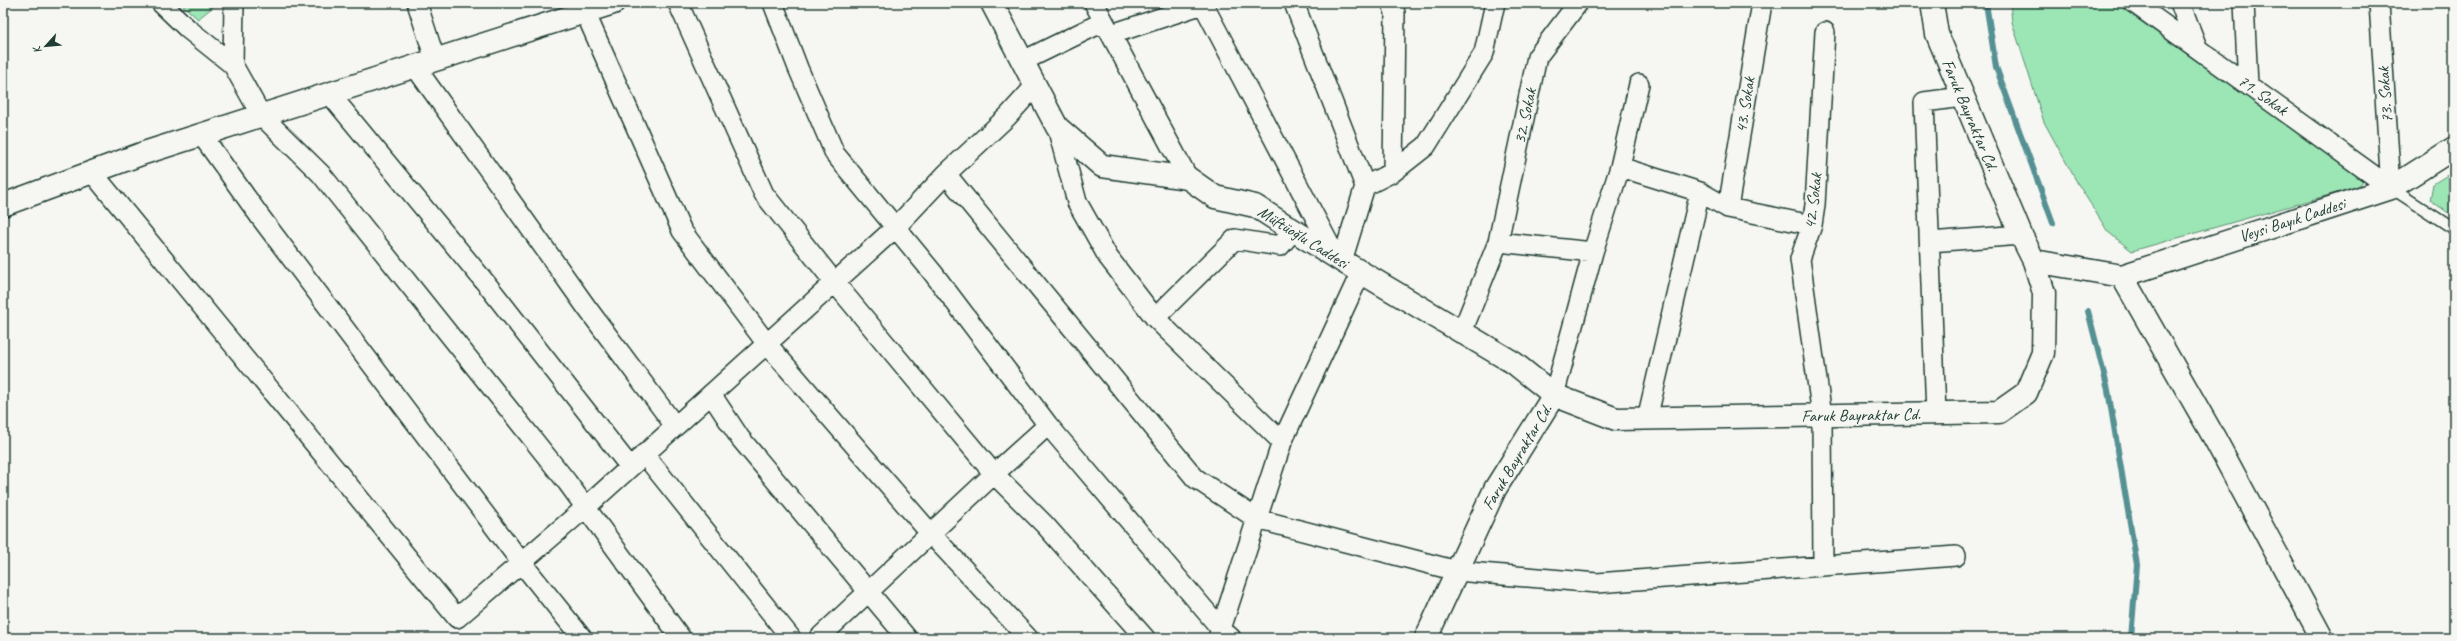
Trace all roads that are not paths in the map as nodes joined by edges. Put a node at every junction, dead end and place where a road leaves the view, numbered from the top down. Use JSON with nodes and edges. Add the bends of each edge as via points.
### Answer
{"nodes":[{"id":1,"x":161,"y":3,"type":"edge"},
{"id":2,"x":234,"y":3,"type":"edge"},
{"id":3,"x":417,"y":3,"type":"edge"},
{"id":4,"x":613,"y":3,"type":"edge"},
{"id":5,"x":678,"y":3,"type":"edge"},
{"id":6,"x":773,"y":3,"type":"edge"},
{"id":7,"x":992,"y":3,"type":"edge"},
{"id":8,"x":1094,"y":3,"type":"edge"},
{"id":9,"x":1205,"y":3,"type":"edge"},
{"id":10,"x":1294,"y":3,"type":"edge"},
{"id":11,"x":1392,"y":3,"type":"edge"},
{"id":12,"x":1495,"y":3,"type":"edge"},
{"id":13,"x":1578,"y":3,"type":"edge"},
{"id":14,"x":1762,"y":3,"type":"edge"},
{"id":15,"x":1932,"y":3,"type":"edge"},
{"id":16,"x":2134,"y":3,"type":"edge"},
{"id":17,"x":2180,"y":3,"type":"edge"},
{"id":18,"x":2244,"y":3,"type":"edge"},
{"id":19,"x":2379,"y":3,"type":"edge"},
{"id":20,"x":583,"y":7,"type":"edge"},
{"id":21,"x":1108,"y":28,"type":"junction"},
{"id":22,"x":1825,"y":32,"type":"dead end"},
{"id":23,"x":2197,"y":47,"type":"junction"},
{"id":24,"x":435,"y":58,"type":"junction"},
{"id":25,"x":1023,"y":61,"type":"junction"},
{"id":26,"x":233,"y":65,"type":"junction"},
{"id":27,"x":414,"y":65,"type":"junction"},
{"id":28,"x":1639,"y":84,"type":"dead end"},
{"id":29,"x":2248,"y":85,"type":"junction"},
{"id":30,"x":1035,"y":86,"type":"junction"},
{"id":31,"x":329,"y":93,"type":"junction"},
{"id":32,"x":1963,"y":97,"type":"junction"},
{"id":33,"x":261,"y":115,"type":"junction"},
{"id":34,"x":1057,"y":127,"type":"junction"},
{"id":35,"x":201,"y":134,"type":"junction"},
{"id":36,"x":2454,"y":148,"type":"edge"},
{"id":37,"x":1620,"y":167,"type":"junction"},
{"id":38,"x":92,"y":172,"type":"junction"},
{"id":39,"x":1393,"y":172,"type":"junction"},
{"id":40,"x":946,"y":174,"type":"junction"},
{"id":41,"x":1188,"y":178,"type":"junction"},
{"id":42,"x":1365,"y":186,"type":"junction"},
{"id":43,"x":2391,"y":188,"type":"junction"},
{"id":44,"x":1700,"y":192,"type":"junction"},
{"id":45,"x":3,"y":205,"type":"edge"},
{"id":46,"x":1728,"y":208,"type":"junction"},
{"id":47,"x":1812,"y":226,"type":"junction"},
{"id":48,"x":896,"y":227,"type":"junction"},
{"id":49,"x":2454,"y":229,"type":"edge"},
{"id":50,"x":1293,"y":231,"type":"junction"},
{"id":51,"x":2021,"y":235,"type":"junction"},
{"id":52,"x":1498,"y":242,"type":"junction"},
{"id":53,"x":1930,"y":242,"type":"junction"},
{"id":54,"x":1593,"y":252,"type":"junction"},
{"id":55,"x":1339,"y":259,"type":"junction"},
{"id":56,"x":2034,"y":261,"type":"junction"},
{"id":57,"x":1361,"y":272,"type":"junction"},
{"id":58,"x":2122,"y":276,"type":"junction"},
{"id":59,"x":835,"y":283,"type":"junction"},
{"id":60,"x":1155,"y":318,"type":"junction"},
{"id":61,"x":1462,"y":332,"type":"junction"},
{"id":62,"x":767,"y":344,"type":"junction"},
{"id":63,"x":711,"y":394,"type":"junction"},
{"id":64,"x":1554,"y":395,"type":"junction"},
{"id":65,"x":1936,"y":414,"type":"junction"},
{"id":66,"x":1822,"y":416,"type":"junction"},
{"id":67,"x":1647,"y":419,"type":"junction"},
{"id":68,"x":1048,"y":425,"type":"junction"},
{"id":69,"x":675,"y":426,"type":"junction"},
{"id":70,"x":1282,"y":442,"type":"junction"},
{"id":71,"x":644,"y":454,"type":"junction"},
{"id":72,"x":630,"y":467,"type":"junction"},
{"id":73,"x":994,"y":474,"type":"junction"},
{"id":74,"x":586,"y":508,"type":"junction"},
{"id":75,"x":1258,"y":519,"type":"junction"},
{"id":76,"x":931,"y":534,"type":"junction"},
{"id":77,"x":1956,"y":556,"type":"dead end"},
{"id":78,"x":521,"y":562,"type":"junction"},
{"id":79,"x":1823,"y":565,"type":"junction"},
{"id":80,"x":1457,"y":570,"type":"junction"},
{"id":81,"x":869,"y":592,"type":"junction"},
{"id":82,"x":1223,"y":635,"type":"edge"},
{"id":83,"x":582,"y":638,"type":"edge"},
{"id":84,"x":681,"y":638,"type":"edge"},
{"id":85,"x":791,"y":638,"type":"edge"},
{"id":86,"x":819,"y":638,"type":"edge"},
{"id":87,"x":907,"y":638,"type":"edge"},
{"id":88,"x":1028,"y":638,"type":"edge"},
{"id":89,"x":1145,"y":638,"type":"edge"},
{"id":90,"x":1426,"y":638,"type":"edge"},
{"id":91,"x":2322,"y":638,"type":"edge"}],
"edges":[{"from":1,"to":26,"type":"street","via":[[188,29]]},
{"from":2,"to":26,"type":"street"},
{"from":3,"to":24,"type":"street"},
{"from":4,"to":20,"type":"street"},
{"from":5,"to":59,"type":"street","via":[[764,194]]},
{"from":6,"to":48,"type":"street","via":[[835,154]]},
{"from":7,"to":25,"type":"street","name":"Müftüoğlu Caddesi"},
{"from":8,"to":21,"type":"street"},
{"from":9,"to":21,"type":"street"},
{"from":9,"to":55,"type":"street"},
{"from":10,"to":42,"type":"street"},
{"from":11,"to":39,"type":"street","via":[[1395,13]]},
{"from":12,"to":39,"type":"street","via":[[1484,53],[1426,146]]},
{"from":13,"to":52,"type":"street","name":"32. Sokak","via":[[1537,57]]},
{"from":14,"to":46,"type":"street","name":"43. Sokak"},
{"from":15,"to":32,"type":"street","name":"Faruk Bayraktar Cd.","via":[[1937,34]]},
{"from":16,"to":23,"type":"street","name":"71. Sokak"},
{"from":17,"to":23,"type":"street"},
{"from":18,"to":29,"type":"street"},
{"from":19,"to":43,"type":"street","name":"73. Sokak"},
{"from":20,"to":24,"type":"street"},
{"from":20,"to":62,"type":"street","via":[[682,231]]},
{"from":21,"to":25,"type":"street"},
{"from":21,"to":41,"type":"street"},
{"from":22,"to":47,"type":"street","name":"42. Sokak"},
{"from":23,"to":29,"type":"street","name":"71. Sokak"},
{"from":24,"to":27,"type":"street"},
{"from":25,"to":30,"type":"street","name":"Müftüoğlu Caddesi"},
{"from":26,"to":33,"type":"street"},
{"from":27,"to":31,"type":"street"},
{"from":27,"to":69,"type":"street","via":[[587,308]]},
{"from":28,"to":37,"type":"street"},
{"from":29,"to":43,"type":"street","name":"71. Sokak"},
{"from":30,"to":34,"type":"street","name":"Müftüoğlu Caddesi"},
{"from":30,"to":40,"type":"street","via":[[1008,116]]},
{"from":31,"to":33,"type":"street"},
{"from":31,"to":72,"type":"street","via":[[489,287]]},
{"from":32,"to":51,"type":"street","name":"Faruk Bayraktar Cd."},
{"from":32,"to":53,"type":"street","via":[[1924,102]]},
{"from":33,"to":35,"type":"street"},
{"from":33,"to":74,"type":"street","via":[[321,174]]},
{"from":34,"to":41,"type":"street","name":"Müftüoğlu Caddesi","via":[[1102,166]]},
{"from":34,"to":60,"type":"street","via":[[1076,202],[1108,257]]},
{"from":35,"to":38,"type":"street"},
{"from":35,"to":78,"type":"street","via":[[261,218]]},
{"from":36,"to":43,"type":"street","name":"Veysi Bayık Caddesi"},
{"from":37,"to":44,"type":"street"},
{"from":37,"to":54,"type":"street"},
{"from":38,"to":45,"type":"street"},
{"from":38,"to":78,"type":"street","via":[[457,618]]},
{"from":39,"to":42,"type":"street"},
{"from":40,"to":48,"type":"street"},
{"from":40,"to":75,"type":"street","via":[[1195,478]]},
{"from":41,"to":50,"type":"street","name":"Müftüoğlu Caddesi","via":[[1215,196],[1255,206]]},
{"from":42,"to":55,"type":"street"},
{"from":43,"to":49,"type":"lane"},
{"from":43,"to":58,"type":"street","name":"Veysi Bayık Caddesi"},
{"from":44,"to":46,"type":"street"},
{"from":44,"to":67,"type":"street"},
{"from":46,"to":47,"type":"street"},
{"from":47,"to":66,"type":"street","name":"42. Sokak","via":[[1800,258]]},
{"from":48,"to":59,"type":"street"},
{"from":48,"to":68,"type":"street"},
{"from":50,"to":55,"type":"street","name":"Müftüoğlu Caddesi"},
{"from":50,"to":60,"type":"street","via":[[1280,246],[1236,239]]},
{"from":51,"to":53,"type":"street"},
{"from":51,"to":56,"type":"street","name":"Faruk Bayraktar Cd."},
{"from":52,"to":54,"type":"street"},
{"from":52,"to":61,"type":"street","name":"32. Sokak"},
{"from":53,"to":65,"type":"street"},
{"from":54,"to":64,"type":"street"},
{"from":55,"to":57,"type":"street","name":"Müftüoğlu Caddesi"},
{"from":56,"to":58,"type":"street"},
{"from":56,"to":65,"type":"street","name":"Faruk Bayraktar Cd.","via":[[2044,293],[2043,353],[2026,393],[1999,412]]},
{"from":57,"to":61,"type":"street","name":"Müftüoğlu Caddesi"},
{"from":57,"to":70,"type":"street"},
{"from":58,"to":91,"type":"street","via":[[2215,439]]},
{"from":59,"to":62,"type":"street"},
{"from":59,"to":73,"type":"street"},
{"from":60,"to":70,"type":"street"},
{"from":61,"to":64,"type":"street","name":"Müftüoğlu Caddesi","via":[[1514,363]]},
{"from":62,"to":63,"type":"street"},
{"from":62,"to":76,"type":"street"},
{"from":63,"to":69,"type":"street"},
{"from":63,"to":81,"type":"street","via":[[740,438]]},
{"from":64,"to":67,"type":"street","name":"Faruk Bayraktar Cd.","via":[[1616,419]]},
{"from":64,"to":80,"type":"street","name":"Faruk Bayraktar Cd.","via":[[1495,489]]},
{"from":65,"to":66,"type":"street","name":"Faruk Bayraktar Cd."},
{"from":66,"to":67,"type":"street","name":"Faruk Bayraktar Cd."},
{"from":66,"to":79,"type":"street","name":"42. Sokak"},
{"from":68,"to":73,"type":"street"},
{"from":68,"to":82,"type":"street"},
{"from":69,"to":71,"type":"street"},
{"from":70,"to":75,"type":"street"},
{"from":71,"to":72,"type":"street"},
{"from":71,"to":85,"type":"street"},
{"from":72,"to":74,"type":"street"},
{"from":73,"to":76,"type":"street"},
{"from":73,"to":89,"type":"street","via":[[1045,525]]},
{"from":74,"to":78,"type":"street"},
{"from":74,"to":84,"type":"street"},
{"from":75,"to":80,"type":"street"},
{"from":75,"to":82,"type":"street"},
{"from":76,"to":81,"type":"street"},
{"from":76,"to":88,"type":"street"},
{"from":77,"to":79,"type":"street"},
{"from":78,"to":83,"type":"street"},
{"from":79,"to":80,"type":"street","via":[[1597,582]]},
{"from":80,"to":90,"type":"street","name":"Faruk Bayraktar Cd."},
{"from":81,"to":86,"type":"street"},
{"from":81,"to":87,"type":"street"}]}
